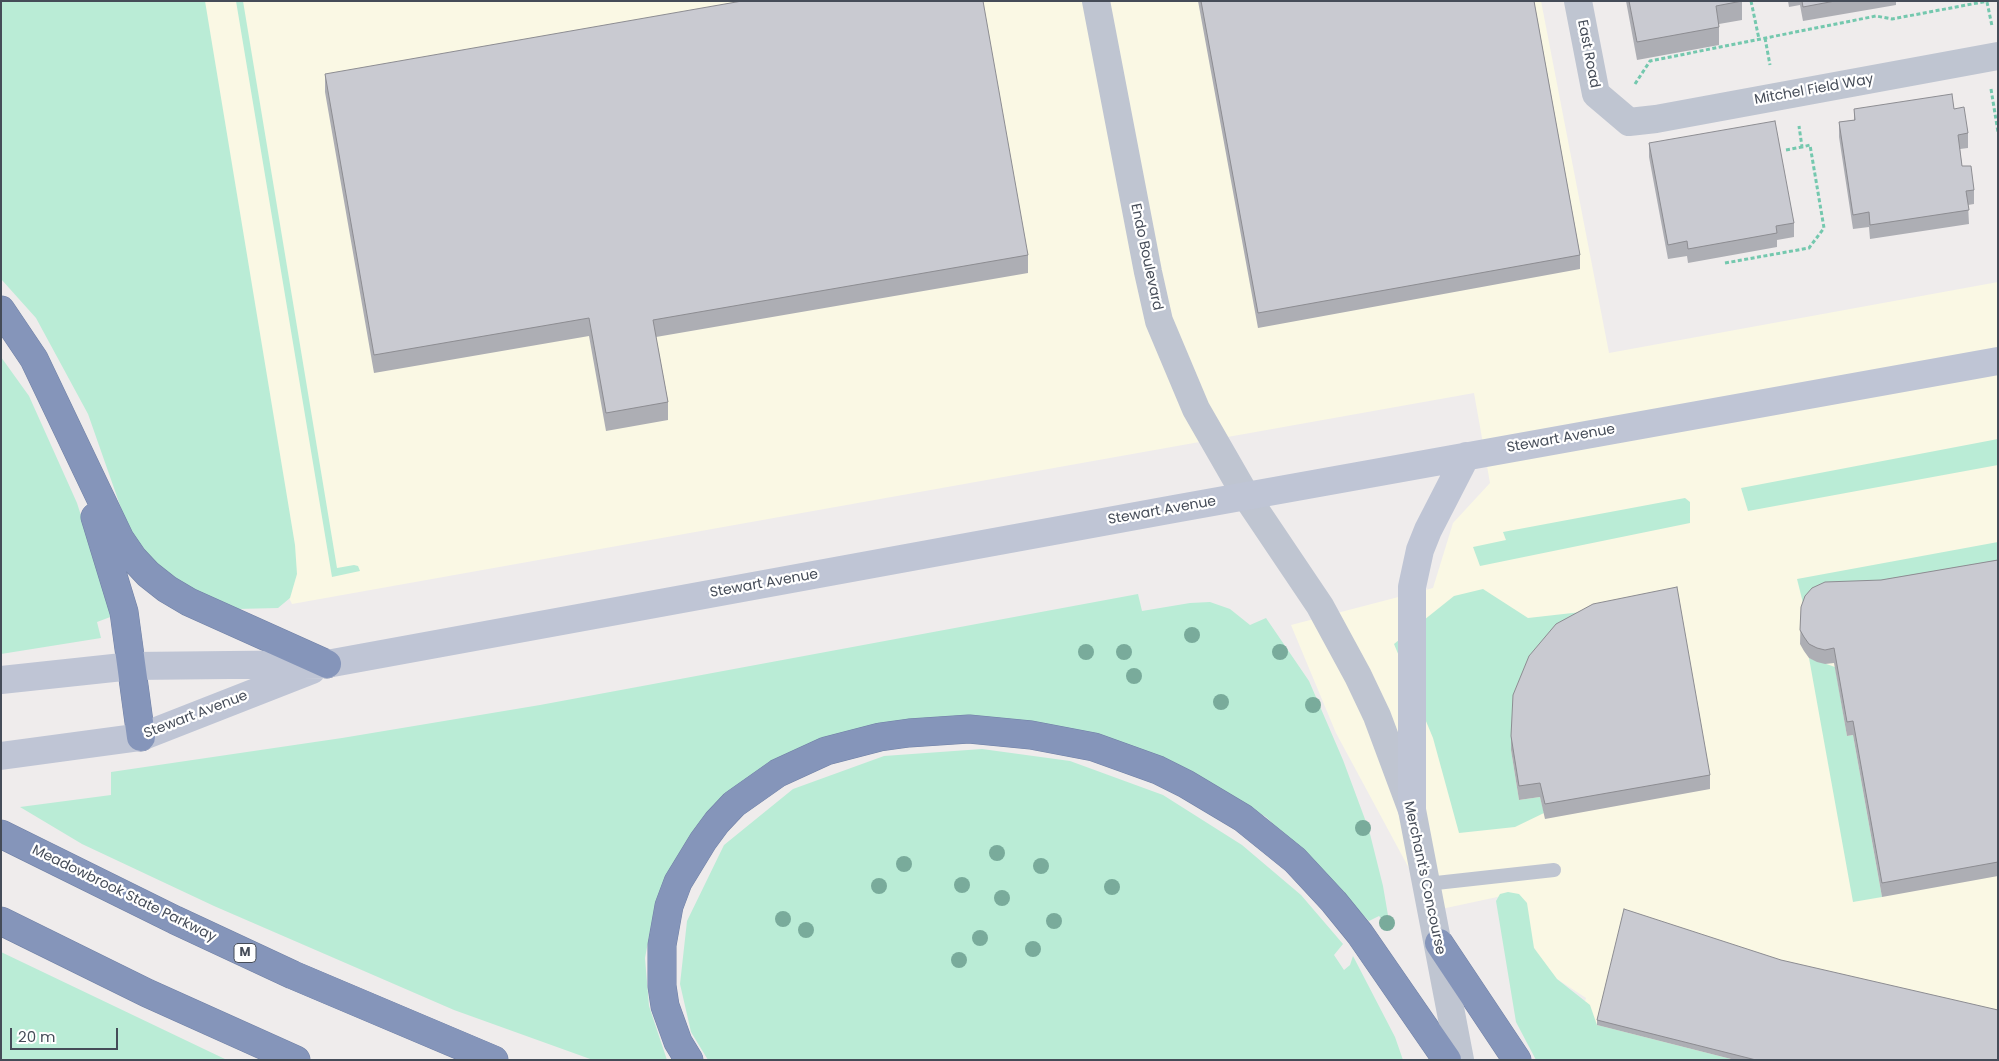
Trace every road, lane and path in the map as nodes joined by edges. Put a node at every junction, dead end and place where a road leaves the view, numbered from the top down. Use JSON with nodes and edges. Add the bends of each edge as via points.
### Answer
{"nodes":[{"id":1,"x":1096,"y":1,"type":"edge"},
{"id":2,"x":1578,"y":1,"type":"edge"},
{"id":3,"x":1751,"y":1,"type":"edge"},
{"id":4,"x":1988,"y":1,"type":"edge"},
{"id":5,"x":1765,"y":38,"type":"junction"},
{"id":6,"x":1759,"y":39,"type":"junction"},
{"id":7,"x":1998,"y":56,"type":"edge"},
{"id":8,"x":1786,"y":95,"type":"junction"},
{"id":9,"x":1629,"y":122,"type":"junction"},
{"id":10,"x":1802,"y":147,"type":"junction"},
{"id":11,"x":1786,"y":150,"type":"dead end"},
{"id":12,"x":1725,"y":263,"type":"edge"},
{"id":13,"x":1,"y":310,"type":"edge"},
{"id":14,"x":1998,"y":361,"type":"edge"},
{"id":15,"x":74,"y":438,"type":"junction"},
{"id":16,"x":1466,"y":456,"type":"junction"},
{"id":17,"x":1246,"y":496,"type":"junction"},
{"id":18,"x":327,"y":664,"type":"junction"},
{"id":19,"x":132,"y":666,"type":"junction"},
{"id":20,"x":1,"y":680,"type":"edge"},
{"id":21,"x":141,"y":737,"type":"junction"},
{"id":22,"x":1,"y":756,"type":"edge"},
{"id":23,"x":1412,"y":810,"type":"junction"},
{"id":24,"x":1,"y":834,"type":"edge"},
{"id":25,"x":1554,"y":870,"type":"dead end"},
{"id":26,"x":1427,"y":884,"type":"junction"},
{"id":27,"x":1,"y":921,"type":"edge"},
{"id":28,"x":1439,"y":943,"type":"junction"},
{"id":29,"x":296,"y":1060,"type":"edge"},
{"id":30,"x":494,"y":1060,"type":"edge"},
{"id":31,"x":689,"y":1060,"type":"edge"},
{"id":32,"x":1447,"y":1060,"type":"edge"},
{"id":33,"x":1460,"y":1060,"type":"edge"},
{"id":34,"x":1517,"y":1060,"type":"edge"}],
"edges":[{"from":1,"to":17,"type":"street","name":"Endo Boulevard","via":[[1159,321],[1196,409]]},
{"from":2,"to":9,"type":"street","name":"East Road","via":[[1596,94]]},
{"from":3,"to":6,"type":"path"},
{"from":4,"to":5,"type":"path","via":[[1892,19],[1876,16]]},
{"from":5,"to":6,"type":"path"},
{"from":5,"to":8,"type":"path","via":[[1772,73]]},
{"from":6,"to":9,"type":"path","via":[[1650,61],[1636,82]]},
{"from":7,"to":8,"type":"street","name":"Mitchel Field Way"},
{"from":8,"to":9,"type":"street","name":"Mitchel Field Way"},
{"from":8,"to":10,"type":"path","via":[[1796,112]]},
{"from":10,"to":11,"type":"path"},
{"from":10,"to":12,"type":"path","via":[[1810,145],[1824,228],[1809,248]]},
{"from":13,"to":15,"type":"highway","via":[[34,359]]},
{"from":14,"to":16,"type":"main road","name":"Stewart Avenue"},
{"from":15,"to":18,"type":"highway","via":[[120,539],[148,574],[189,602]]},
{"from":15,"to":19,"type":"highway","via":[[124,612]]},
{"from":16,"to":17,"type":"main road","name":"Stewart Avenue"},
{"from":16,"to":23,"type":"main road","via":[[1428,530],[1412,587]]},
{"from":17,"to":18,"type":"main road","name":"Stewart Avenue"},
{"from":17,"to":23,"type":"street","name":"Merchant's Concourse","via":[[1303,578],[1341,642],[1377,716]]},
{"from":18,"to":19,"type":"main road","name":"Stewart Avenue"},
{"from":18,"to":21,"type":"main road","name":"Stewart Avenue"},
{"from":19,"to":20,"type":"main road","name":"Stewart Avenue"},
{"from":19,"to":21,"type":"highway"},
{"from":21,"to":22,"type":"main road","name":"Stewart Avenue"},
{"from":23,"to":26,"type":"street","name":"Merchant's Concourse"},
{"from":24,"to":30,"type":"highway","name":"Meadowbrook State Parkway","number":"M","via":[[285,971]]},
{"from":25,"to":26,"type":"lane"},
{"from":26,"to":28,"type":"street","name":"Merchant's Concourse"},
{"from":27,"to":29,"type":"highway","via":[[147,993]]},
{"from":28,"to":33,"type":"street","name":"Merchant's Concourse"},
{"from":28,"to":34,"type":"highway"},
{"from":31,"to":32,"type":"highway","via":[[678,1042],[665,1006],[662,945],[669,906],[678,882],[717,822],[734,804],[778,773],[826,751],[880,737],[969,729],[1064,740],[1127,758],[1186,784],[1243,818],[1295,860],[1340,908]]}]}
